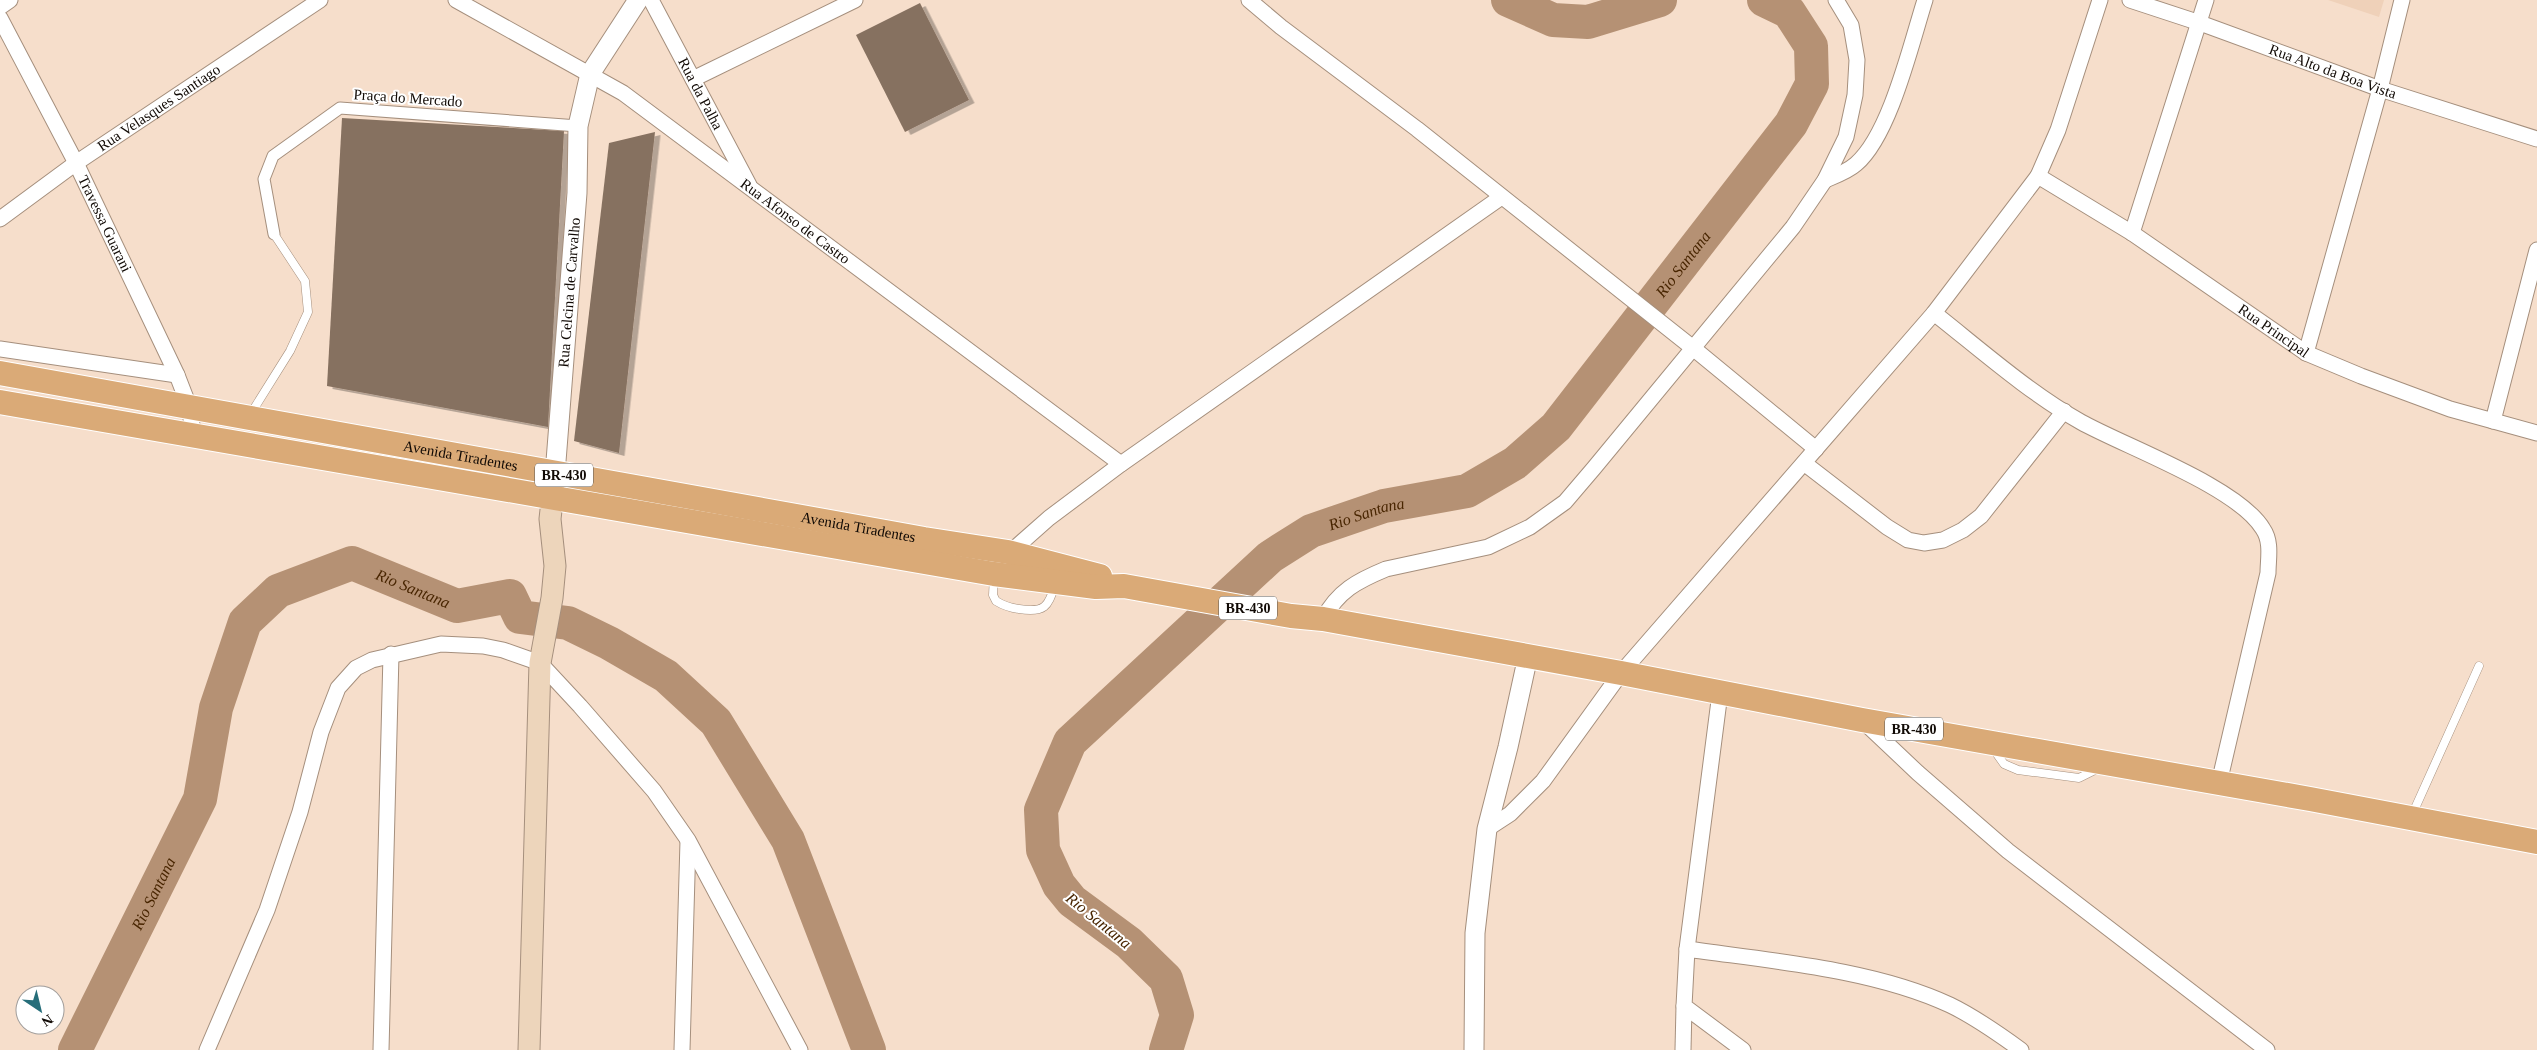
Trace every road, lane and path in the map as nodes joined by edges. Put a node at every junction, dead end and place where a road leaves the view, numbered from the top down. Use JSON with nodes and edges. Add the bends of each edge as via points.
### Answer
{"nodes":[{"id":1,"x":10,"y":0,"type":"edge"},
{"id":2,"x":320,"y":0,"type":"edge"},
{"id":3,"x":456,"y":0,"type":"edge"},
{"id":4,"x":638,"y":0,"type":"edge"},
{"id":5,"x":651,"y":0,"type":"edge"},
{"id":6,"x":856,"y":0,"type":"edge"},
{"id":7,"x":1249,"y":0,"type":"edge"},
{"id":8,"x":1836,"y":0,"type":"edge"},
{"id":9,"x":1925,"y":0,"type":"edge"},
{"id":10,"x":2100,"y":0,"type":"edge"},
{"id":11,"x":2130,"y":0,"type":"edge"},
{"id":12,"x":2206,"y":0,"type":"edge"},
{"id":13,"x":2402,"y":0,"type":"edge"},
{"id":14,"x":0,"y":7,"type":"edge"},
{"id":15,"x":0,"y":18,"type":"edge"},
{"id":16,"x":2200,"y":23,"type":"junction"},
{"id":17,"x":590,"y":74,"type":"junction"},
{"id":18,"x":693,"y":79,"type":"junction"},
{"id":19,"x":2380,"y":88,"type":"junction"},
{"id":20,"x":578,"y":126,"type":"junction"},
{"id":21,"x":2537,"y":139,"type":"edge"},
{"id":22,"x":76,"y":163,"type":"junction"},
{"id":23,"x":2038,"y":176,"type":"junction"},
{"id":24,"x":1825,"y":180,"type":"junction"},
{"id":25,"x":751,"y":188,"type":"junction"},
{"id":26,"x":1500,"y":198,"type":"junction"},
{"id":27,"x":0,"y":219,"type":"edge"},
{"id":28,"x":2132,"y":233,"type":"junction"},
{"id":29,"x":274,"y":234,"type":"joint"},
{"id":30,"x":2537,"y":250,"type":"edge"},
{"id":31,"x":1934,"y":313,"type":"junction"},
{"id":32,"x":1693,"y":348,"type":"junction"},
{"id":33,"x":0,"y":349,"type":"edge"},
{"id":34,"x":2306,"y":353,"type":"junction"},
{"id":35,"x":0,"y":374,"type":"edge"},
{"id":36,"x":177,"y":374,"type":"junction"},
{"id":37,"x":3,"y":404,"type":"edge"},
{"id":38,"x":189,"y":406,"type":"junction"},
{"id":39,"x":2064,"y":411,"type":"junction"},
{"id":40,"x":248,"y":418,"type":"junction"},
{"id":41,"x":2493,"y":421,"type":"junction"},
{"id":42,"x":2537,"y":433,"type":"edge"},
{"id":43,"x":194,"y":437,"type":"junction"},
{"id":44,"x":1816,"y":449,"type":"junction"},
{"id":45,"x":1804,"y":463,"type":"junction"},
{"id":46,"x":1121,"y":464,"type":"junction"},
{"id":47,"x":553,"y":485,"type":"junction"},
{"id":48,"x":1008,"y":552,"type":"junction"},
{"id":49,"x":994,"y":574,"type":"junction"},
{"id":50,"x":1058,"y":574,"type":"junction"},
{"id":51,"x":1323,"y":619,"type":"junction"},
{"id":52,"x":391,"y":654,"type":"junction"},
{"id":53,"x":1528,"y":656,"type":"junction"},
{"id":54,"x":540,"y":663,"type":"junction"},
{"id":55,"x":2479,"y":666,"type":"dead end"},
{"id":56,"x":1620,"y":673,"type":"junction"},
{"id":57,"x":1720,"y":693,"type":"junction"},
{"id":58,"x":1862,"y":720,"type":"junction"},
{"id":59,"x":2219,"y":783,"type":"junction"},
{"id":60,"x":2411,"y":817,"type":"junction"},
{"id":61,"x":1487,"y":829,"type":"junction"},
{"id":62,"x":688,"y":840,"type":"junction"},
{"id":63,"x":2537,"y":842,"type":"edge"},
{"id":64,"x":1687,"y":949,"type":"junction"},
{"id":65,"x":1684,"y":1006,"type":"junction"},
{"id":66,"x":206,"y":1050,"type":"edge"},
{"id":67,"x":381,"y":1050,"type":"edge"},
{"id":68,"x":528,"y":1050,"type":"edge"},
{"id":69,"x":682,"y":1050,"type":"edge"},
{"id":70,"x":800,"y":1050,"type":"edge"},
{"id":71,"x":1474,"y":1050,"type":"edge"},
{"id":72,"x":1683,"y":1050,"type":"edge"},
{"id":73,"x":1743,"y":1050,"type":"edge"},
{"id":74,"x":2020,"y":1050,"type":"edge"},
{"id":75,"x":2267,"y":1050,"type":"edge"}],
"edges":[{"from":1,"to":14,"type":"street"},
{"from":2,"to":22,"type":"street","name":"Rua Velasques Santiago"},
{"from":3,"to":17,"type":"street","name":"Rua Afonso de Castro"},
{"from":4,"to":17,"type":"street","name":"Rua Celcina de Carvalho"},
{"from":5,"to":18,"type":"street","name":"Rua da Palha"},
{"from":6,"to":18,"type":"street"},
{"from":7,"to":26,"type":"street","via":[[1281,28],[1417,129]]},
{"from":8,"to":24,"type":"street","via":[[1851,25],[1857,68],[1846,137]]},
{"from":9,"to":24,"type":"street","via":[[1898,87],[1870,148],[1856,164]]},
{"from":10,"to":23,"type":"street","via":[[2058,130]]},
{"from":11,"to":16,"type":"street","name":"Rua Alto da Boa Vista"},
{"from":12,"to":16,"type":"street"},
{"from":13,"to":19,"type":"street"},
{"from":15,"to":22,"type":"street","name":"Travessa Guarani"},
{"from":16,"to":19,"type":"street","name":"Rua Alto da Boa Vista"},
{"from":16,"to":28,"type":"street"},
{"from":17,"to":20,"type":"street","name":"Rua Celcina de Carvalho"},
{"from":17,"to":25,"type":"street","name":"Rua Afonso de Castro","via":[[623,93]]},
{"from":18,"to":25,"type":"street","name":"Rua da Palha"},
{"from":19,"to":21,"type":"street","name":"Rua Alto da Boa Vista"},
{"from":19,"to":34,"type":"street"},
{"from":20,"to":29,"type":"street","name":"Praça do Mercado","via":[[340,108],[273,156],[264,179]]},
{"from":20,"to":47,"type":"street","name":"Rua Celcina de Carvalho","via":[[576,203]]},
{"from":22,"to":27,"type":"street","name":"Rua Velasques Santiago"},
{"from":22,"to":36,"type":"street","name":"Travessa Guarani"},
{"from":23,"to":28,"type":"street","name":"Rua Principal"},
{"from":23,"to":31,"type":"street"},
{"from":24,"to":32,"type":"street","via":[[1793,227]]},
{"from":25,"to":46,"type":"street","name":"Rua Afonso de Castro"},
{"from":26,"to":32,"type":"street"},
{"from":26,"to":46,"type":"street"},
{"from":28,"to":34,"type":"street","name":"Rua Principal"},
{"from":29,"to":40,"type":"lane","via":[[304,281],[308,312],[290,351]]},
{"from":30,"to":41,"type":"street"},
{"from":31,"to":39,"type":"street"},
{"from":31,"to":44,"type":"street"},
{"from":32,"to":44,"type":"street"},
{"from":32,"to":51,"type":"street","via":[[1558,507],[1530,527],[1488,548],[1371,575],[1333,600]]},
{"from":33,"to":36,"type":"street"},
{"from":34,"to":41,"type":"street","name":"Rua Principal","via":[[2402,392]]},
{"from":35,"to":38,"type":"main road","name":"Avenida Tiradentes","number":"BR-430"},
{"from":36,"to":38,"type":"street","name":"Travessa Guarani"},
{"from":37,"to":43,"type":"main road","number":"BR-430"},
{"from":38,"to":40,"type":"main road","name":"Avenida Tiradentes","number":"BR-430"},
{"from":38,"to":43,"type":"street","name":"Travessa Guarani"},
{"from":39,"to":45,"type":"street","via":[[1981,516],[1943,540],[1924,543],[1908,540],[1886,527]]},
{"from":39,"to":59,"type":"street","via":[[2210,485],[2251,515],[2264,529],[2269,545],[2268,574]]},
{"from":40,"to":47,"type":"main road","name":"Avenida Tiradentes","number":"BR-430"},
{"from":41,"to":42,"type":"street","name":"Rua Principal"},
{"from":43,"to":47,"type":"main road","number":"BR-430"},
{"from":44,"to":45,"type":"street"},
{"from":45,"to":56,"type":"street"},
{"from":46,"to":48,"type":"street"},
{"from":47,"to":48,"type":"main road","name":"Avenida Tiradentes","number":"BR-430"},
{"from":47,"to":49,"type":"main road","number":"BR-430"},
{"from":47,"to":54,"type":"main road","name":"Rua Celcina de Carvalho","via":[[550,519],[555,566]]},
{"from":48,"to":49,"type":"street"},
{"from":48,"to":50,"type":"main road","name":"Avenida Tiradentes","number":"BR-430"},
{"from":49,"to":50,"type":"main road","number":"BR-430"},
{"from":49,"to":50,"type":"lane","via":[[993,595],[996,601],[1010,608],[1030,611],[1046,607],[1052,598]]},
{"from":50,"to":51,"type":"main road","name":"Avenida Tiradentes","number":"BR-430","via":[[1108,578],[1124,586]]},
{"from":51,"to":53,"type":"main road","number":"BR-430"},
{"from":52,"to":54,"type":"street","via":[[441,644],[463,644],[503,650]]},
{"from":52,"to":66,"type":"street","via":[[356,668],[332,697],[300,812],[267,910]]},
{"from":52,"to":67,"type":"street"},
{"from":53,"to":56,"type":"main road","number":"BR-430"},
{"from":53,"to":61,"type":"street"},
{"from":54,"to":62,"type":"street","via":[[654,790]]},
{"from":54,"to":68,"type":"main road","name":"Rua Celcina de Carvalho"},
{"from":55,"to":60,"type":"lane"},
{"from":56,"to":57,"type":"main road","number":"BR-430"},
{"from":56,"to":61,"type":"street","via":[[1542,781],[1510,814]]},
{"from":57,"to":58,"type":"main road","number":"BR-430"},
{"from":57,"to":64,"type":"street"},
{"from":58,"to":59,"type":"main road","number":"BR-430"},
{"from":58,"to":75,"type":"street","via":[[2008,851]]},
{"from":59,"to":60,"type":"main road","number":"BR-430"},
{"from":60,"to":63,"type":"main road","number":"BR-430"},
{"from":61,"to":71,"type":"street","via":[[1475,933]]},
{"from":62,"to":69,"type":"street"},
{"from":62,"to":70,"type":"street"},
{"from":64,"to":65,"type":"street"},
{"from":64,"to":74,"type":"street","via":[[1793,964],[1912,990],[1952,1006]]},
{"from":65,"to":72,"type":"street"},
{"from":65,"to":73,"type":"street"}]}
